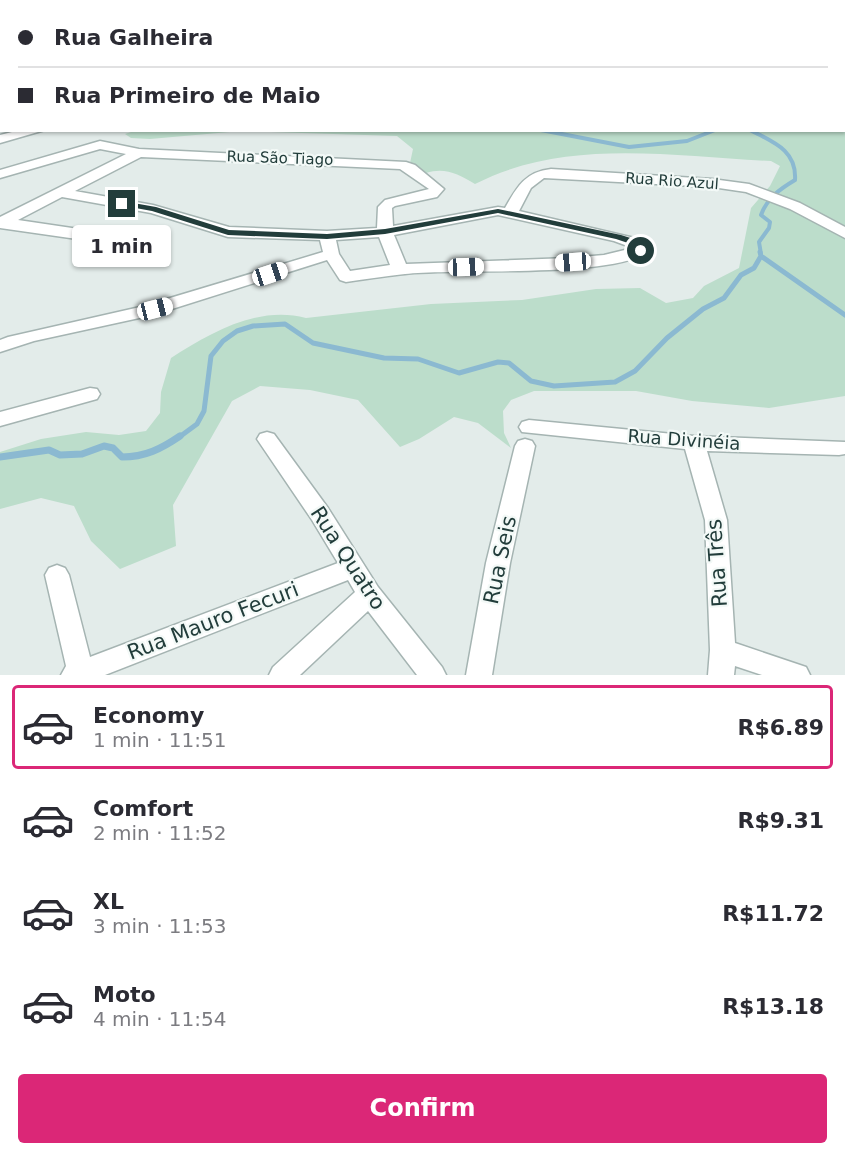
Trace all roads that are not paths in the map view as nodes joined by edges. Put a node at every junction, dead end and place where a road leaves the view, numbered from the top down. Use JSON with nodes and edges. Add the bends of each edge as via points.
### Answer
{"nodes":[{"id":1,"x":30,"y":132,"type":"edge"},
{"id":2,"x":0,"y":139,"type":"edge"},
{"id":3,"x":139,"y":153,"type":"junction"},
{"id":4,"x":0,"y":174,"type":"edge"},
{"id":5,"x":61,"y":194,"type":"junction"},
{"id":6,"x":510,"y":213,"type":"junction"},
{"id":7,"x":2,"y":222,"type":"edge"},
{"id":8,"x":385,"y":232,"type":"junction"},
{"id":9,"x":845,"y":233,"type":"edge"},
{"id":10,"x":327,"y":236,"type":"junction"},
{"id":11,"x":126,"y":241,"type":"dead end"},
{"id":12,"x":331,"y":254,"type":"junction"},
{"id":13,"x":400,"y":270,"type":"junction"},
{"id":14,"x":0,"y":346,"type":"edge"},
{"id":15,"x":90,"y":394,"type":"dead end"},
{"id":16,"x":0,"y":419,"type":"edge"},
{"id":17,"x":527,"y":437,"type":"joint"},
{"id":18,"x":267,"y":439,"type":"dead end"},
{"id":19,"x":694,"y":443,"type":"junction"},
{"id":20,"x":839,"y":448,"type":"dead end"},
{"id":21,"x":352,"y":568,"type":"junction"},
{"id":22,"x":57,"y":575,"type":"dead end"},
{"id":23,"x":369,"y":594,"type":"junction"},
{"id":24,"x":722,"y":663,"type":"edge"},
{"id":25,"x":78,"y":673,"type":"edge"},
{"id":26,"x":282,"y":675,"type":"edge"},
{"id":27,"x":433,"y":675,"type":"edge"},
{"id":28,"x":479,"y":675,"type":"edge"},
{"id":29,"x":797,"y":675,"type":"edge"}],
"edges":[{"from":1,"to":2,"type":"street"},
{"from":3,"to":4,"type":"street","name":"Rua São Tiago","via":[[108,146],[91,147]]},
{"from":3,"to":5,"type":"street"},
{"from":3,"to":8,"type":"street","name":"Rua São Tiago","via":[[392,163],[410,168],[437,189],[432,194],[386,205]]},
{"from":5,"to":7,"type":"street"},
{"from":5,"to":10,"type":"street","via":[[153,209],[228,232]]},
{"from":6,"to":8,"type":"street","via":[[490,211]]},
{"from":6,"to":9,"type":"street","name":"Rua Rio Azul","via":[[530,178],[541,173],[712,183],[773,196]]},
{"from":6,"to":13,"type":"street","via":[[618,237],[637,243],[642,249],[615,259]]},
{"from":7,"to":11,"type":"street"},
{"from":8,"to":10,"type":"street"},
{"from":8,"to":13,"type":"street"},
{"from":10,"to":12,"type":"street"},
{"from":12,"to":13,"type":"street","via":[[346,277]]},
{"from":12,"to":14,"type":"street","via":[[174,304]]},
{"from":15,"to":16,"type":"street"},
{"from":17,"to":19,"type":"street","name":"Rua Divinéia"},
{"from":17,"to":28,"type":"street","name":"Rua Seis","via":[[496,573]]},
{"from":18,"to":21,"type":"street","name":"Rua Quatro"},
{"from":19,"to":20,"type":"street","name":"Rua Divinéia"},
{"from":19,"to":24,"type":"street","name":"Rua Três","via":[[716,520]]},
{"from":21,"to":23,"type":"street","name":"Rua Quatro"},
{"from":21,"to":25,"type":"street","name":"Rua Mauro Fecuri"},
{"from":22,"to":25,"type":"street"},
{"from":23,"to":26,"type":"street"},
{"from":23,"to":27,"type":"street","name":"Rua Quatro"},
{"from":24,"to":29,"type":"street","name":"Rua Três"}]}
